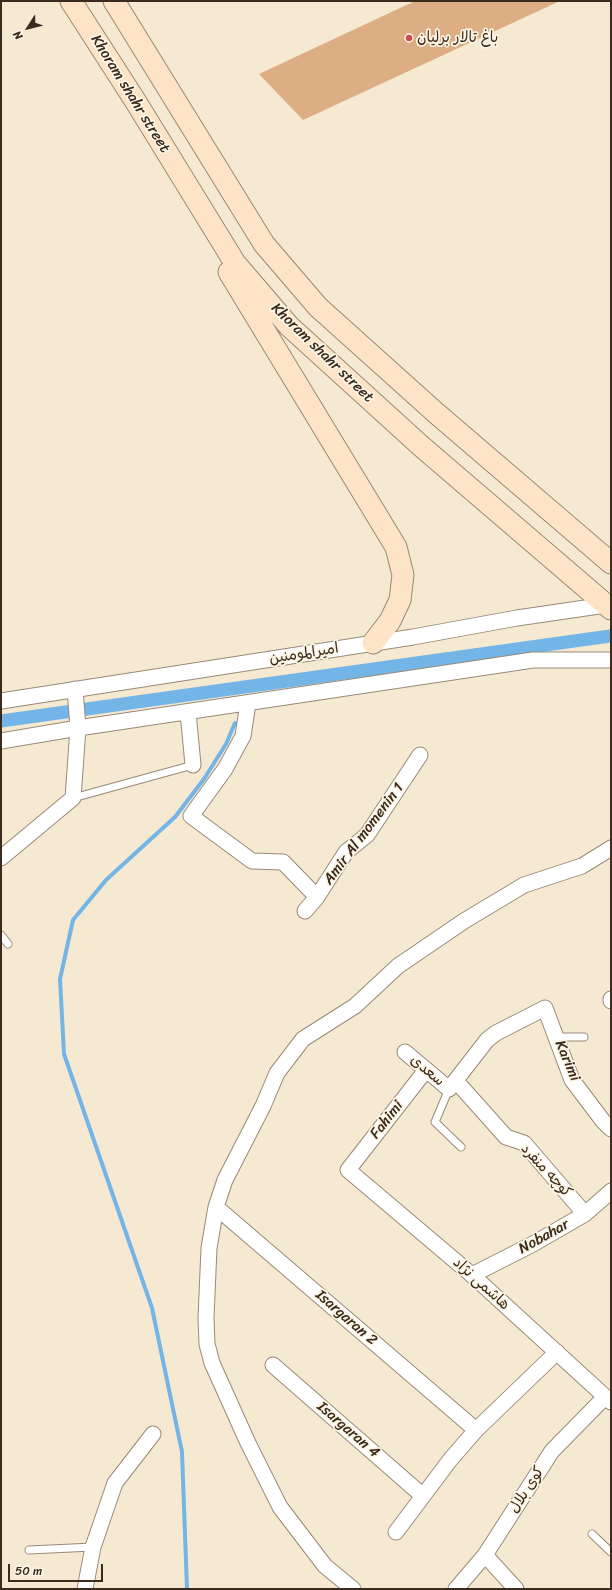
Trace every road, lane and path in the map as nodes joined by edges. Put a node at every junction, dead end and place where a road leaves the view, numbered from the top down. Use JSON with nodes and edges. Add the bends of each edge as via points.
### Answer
{"nodes":[{"id":1,"x":71,"y":1,"type":"edge"},
{"id":2,"x":114,"y":1,"type":"edge"},
{"id":3,"x":165,"y":84,"type":"junction"},
{"id":4,"x":136,"y":102,"type":"junction"},
{"id":5,"x":200,"y":206,"type":"junction"},
{"id":6,"x":611,"y":563,"type":"edge"},
{"id":7,"x":609,"y":607,"type":"edge"},
{"id":8,"x":373,"y":643,"type":"junction"},
{"id":9,"x":611,"y":660,"type":"edge"},
{"id":10,"x":75,"y":689,"type":"junction"},
{"id":11,"x":1,"y":700,"type":"edge"},
{"id":12,"x":248,"y":703,"type":"junction"},
{"id":13,"x":188,"y":712,"type":"junction"},
{"id":14,"x":78,"y":728,"type":"junction"},
{"id":15,"x":1,"y":741,"type":"edge"},
{"id":16,"x":420,"y":755,"type":"dead end"},
{"id":17,"x":193,"y":765,"type":"joint"},
{"id":18,"x":73,"y":798,"type":"junction"},
{"id":19,"x":611,"y":848,"type":"edge"},
{"id":20,"x":1,"y":858,"type":"edge"},
{"id":21,"x":317,"y":897,"type":"junction"},
{"id":22,"x":305,"y":911,"type":"dead end"},
{"id":23,"x":1,"y":935,"type":"edge"},
{"id":24,"x":8,"y":944,"type":"dead end"},
{"id":25,"x":556,"y":1037,"type":"junction"},
{"id":26,"x":584,"y":1037,"type":"dead end"},
{"id":27,"x":405,"y":1052,"type":"dead end"},
{"id":28,"x":426,"y":1070,"type":"junction"},
{"id":29,"x":452,"y":1085,"type":"junction"},
{"id":30,"x":611,"y":1129,"type":"edge"},
{"id":31,"x":461,"y":1147,"type":"dead end"},
{"id":32,"x":348,"y":1170,"type":"joint"},
{"id":33,"x":611,"y":1191,"type":"edge"},
{"id":34,"x":216,"y":1207,"type":"junction"},
{"id":35,"x":585,"y":1214,"type":"junction"},
{"id":36,"x":472,"y":1275,"type":"junction"},
{"id":37,"x":557,"y":1352,"type":"junction"},
{"id":38,"x":273,"y":1365,"type":"dead end"},
{"id":39,"x":608,"y":1400,"type":"edge"},
{"id":40,"x":476,"y":1430,"type":"junction"},
{"id":41,"x":153,"y":1434,"type":"dead end"},
{"id":42,"x":423,"y":1496,"type":"junction"},
{"id":43,"x":396,"y":1532,"type":"dead end"},
{"id":44,"x":592,"y":1534,"type":"dead end"},
{"id":45,"x":93,"y":1547,"type":"junction"},
{"id":46,"x":29,"y":1550,"type":"dead end"},
{"id":47,"x":611,"y":1552,"type":"edge"},
{"id":48,"x":485,"y":1555,"type":"junction"},
{"id":49,"x":85,"y":1589,"type":"edge"},
{"id":50,"x":353,"y":1589,"type":"edge"},
{"id":51,"x":456,"y":1589,"type":"edge"},
{"id":52,"x":516,"y":1589,"type":"edge"}],
"edges":[{"from":1,"to":4,"type":"main road","name":"Khoram shahr street"},
{"from":2,"to":3,"type":"main road","name":"Khoram shahr street"},
{"from":3,"to":4,"type":"main road"},
{"from":3,"to":6,"type":"main road","name":"Khoram shahr street","via":[[264,244],[318,307],[436,413]]},
{"from":4,"to":5,"type":"main road","name":"Khoram shahr street"},
{"from":5,"to":7,"type":"main road","name":"Khoram shahr street","via":[[235,263],[289,326],[421,446]]},
{"from":5,"to":8,"type":"main road","via":[[229,272],[396,547],[403,575],[400,600],[390,621]]},
{"from":7,"to":8,"type":"street","name":"امیرالمومنین"},
{"from":8,"to":10,"type":"street","name":"امیرالمومنین"},
{"from":9,"to":12,"type":"street","via":[[533,660]]},
{"from":10,"to":11,"type":"street","name":"امیرالمومنین"},
{"from":10,"to":14,"type":"street"},
{"from":12,"to":13,"type":"street"},
{"from":12,"to":21,"type":"street","via":[[243,736],[225,769],[191,816],[252,861],[283,862]]},
{"from":13,"to":14,"type":"street"},
{"from":13,"to":17,"type":"street"},
{"from":14,"to":15,"type":"street"},
{"from":14,"to":18,"type":"street"},
{"from":16,"to":21,"type":"street","name":"Amir Al momenin 1","via":[[367,835],[346,852]]},
{"from":17,"to":18,"type":"lane"},
{"from":18,"to":20,"type":"street"},
{"from":19,"to":34,"type":"street","via":[[582,866],[524,885],[464,921],[398,966],[355,1006],[304,1039],[277,1073],[263,1106],[224,1180]]},
{"from":21,"to":22,"type":"street","name":"Amir Al momenin 1"},
{"from":23,"to":24,"type":"lane"},
{"from":25,"to":26,"type":"lane"},
{"from":25,"to":29,"type":"street","name":"Karimi","via":[[545,1008],[488,1040]]},
{"from":25,"to":30,"type":"street","name":"Karimi","via":[[572,1080]]},
{"from":27,"to":28,"type":"street","name":"سعدی"},
{"from":28,"to":29,"type":"street","name":"سعدی"},
{"from":28,"to":32,"type":"street","name":"Fahimi"},
{"from":29,"to":31,"type":"lane","via":[[435,1122]]},
{"from":29,"to":35,"type":"street","name":"کوچه منفرد","via":[[506,1137],[524,1143]]},
{"from":32,"to":36,"type":"street","name":"هاشمی نژاد"},
{"from":33,"to":35,"type":"street","name":"Nobahar"},
{"from":34,"to":40,"type":"street","name":"Isargaran 2"},
{"from":34,"to":50,"type":"street","via":[[209,1248],[206,1318],[207,1344],[212,1363],[280,1507],[325,1566]]},
{"from":35,"to":36,"type":"street","name":"Nobahar"},
{"from":36,"to":37,"type":"street","name":"هاشمی نژاد"},
{"from":37,"to":39,"type":"street","name":"هاشمی نژاد"},
{"from":37,"to":40,"type":"street"},
{"from":38,"to":42,"type":"street","name":"Isargaran 4"},
{"from":39,"to":48,"type":"street","name":"کوی بلال","via":[[552,1451]]},
{"from":40,"to":42,"type":"street"},
{"from":41,"to":45,"type":"street","via":[[115,1483]]},
{"from":42,"to":43,"type":"street"},
{"from":44,"to":47,"type":"lane"},
{"from":45,"to":46,"type":"lane"},
{"from":45,"to":49,"type":"street"},
{"from":48,"to":51,"type":"street","name":"کوی بلال"},
{"from":48,"to":52,"type":"street"}]}
